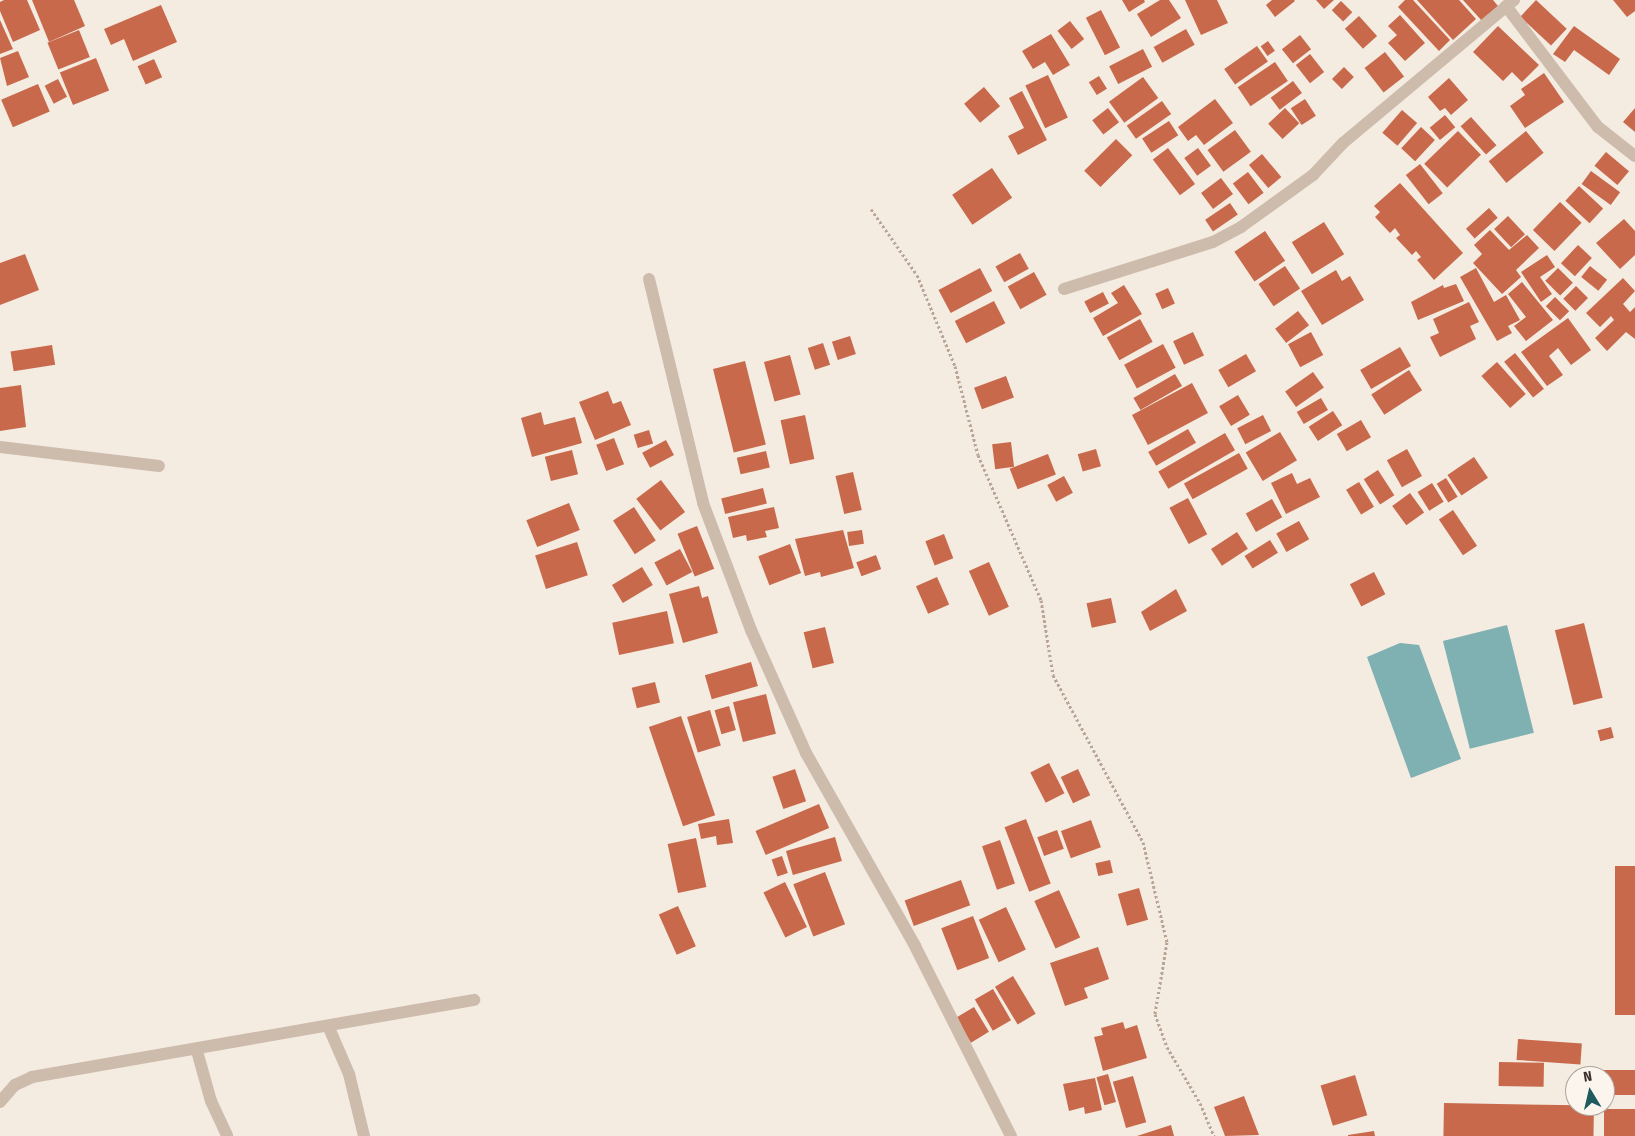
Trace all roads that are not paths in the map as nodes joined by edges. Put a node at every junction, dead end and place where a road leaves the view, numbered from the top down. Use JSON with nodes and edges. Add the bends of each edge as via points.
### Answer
{"nodes":[{"id":1,"x":1510,"y":3,"type":"edge"},
{"id":2,"x":1635,"y":156,"type":"edge"},
{"id":3,"x":649,"y":279,"type":"dead end"},
{"id":4,"x":1064,"y":289,"type":"dead end"},
{"id":5,"x":0,"y":447,"type":"edge"},
{"id":6,"x":159,"y":466,"type":"dead end"},
{"id":7,"x":474,"y":1000,"type":"dead end"},
{"id":8,"x":329,"y":1028,"type":"junction"},
{"id":9,"x":197,"y":1051,"type":"junction"},
{"id":10,"x":0,"y":1102,"type":"edge"},
{"id":11,"x":227,"y":1136,"type":"edge"},
{"id":12,"x":364,"y":1136,"type":"edge"},
{"id":13,"x":1011,"y":1136,"type":"edge"}],
"edges":[{"from":1,"to":2,"type":"street","via":[[1598,127]]},
{"from":1,"to":4,"type":"street","via":[[1343,143],[1313,175],[1241,227],[1213,242]]},
{"from":3,"to":13,"type":"street","via":[[704,503],[751,630],[806,753],[919,955]]},
{"from":5,"to":6,"type":"street"},
{"from":7,"to":8,"type":"street"},
{"from":8,"to":9,"type":"street"},
{"from":8,"to":12,"type":"street","via":[[349,1074]]},
{"from":9,"to":10,"type":"street","via":[[32,1077],[16,1085]]},
{"from":9,"to":11,"type":"street","via":[[211,1101]]}]}
